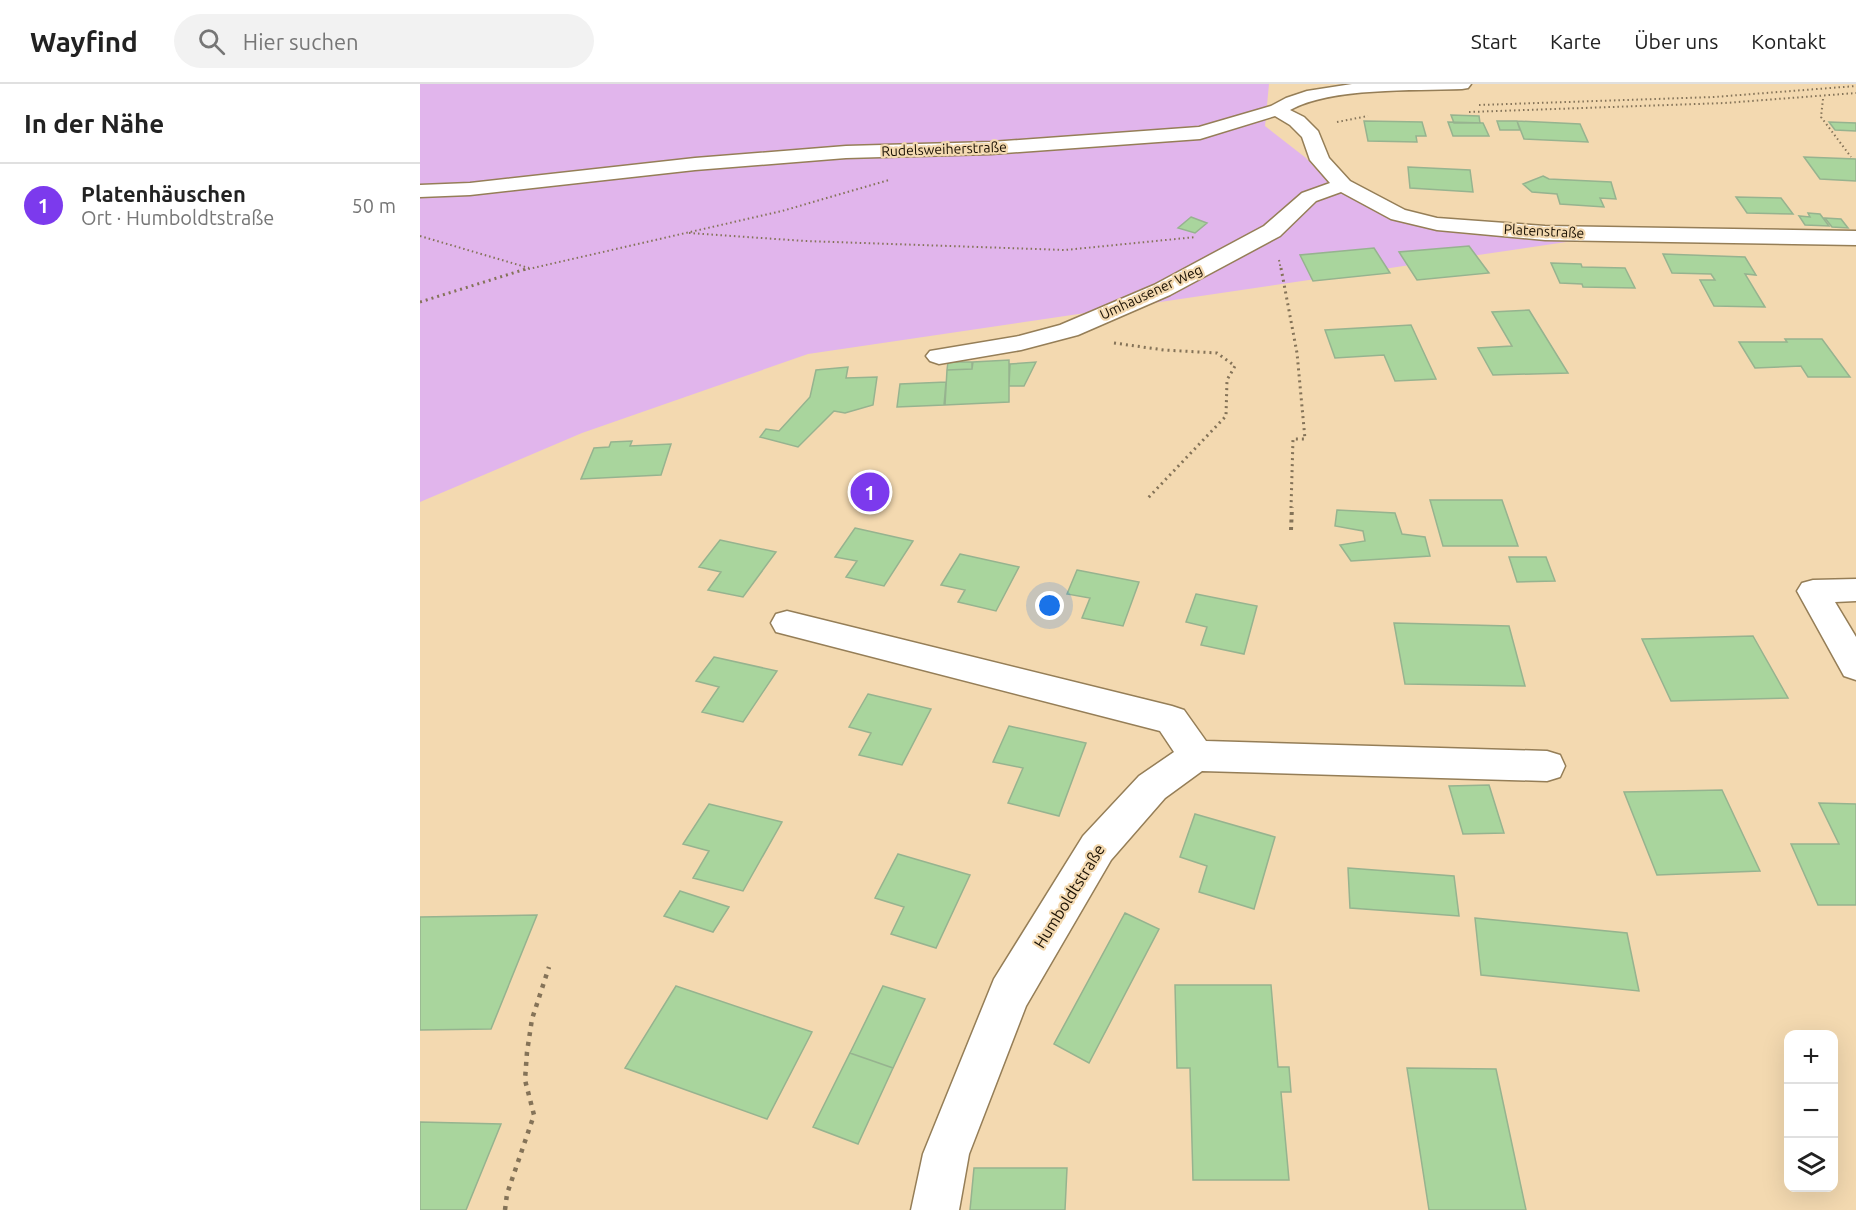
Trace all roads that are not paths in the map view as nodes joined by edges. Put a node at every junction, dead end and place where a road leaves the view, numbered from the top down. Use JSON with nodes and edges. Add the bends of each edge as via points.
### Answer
{"nodes":[{"id":1,"x":1462,"y":84,"type":"edge"},
{"id":2,"x":1277,"y":110,"type":"junction"},
{"id":3,"x":1343,"y":185,"type":"junction"},
{"id":4,"x":420,"y":190,"type":"edge"},
{"id":5,"x":1856,"y":238,"type":"edge"},
{"id":6,"x":939,"y":356,"type":"dead end"},
{"id":7,"x":1856,"y":591,"type":"edge"},
{"id":8,"x":787,"y":623,"type":"dead end"},
{"id":9,"x":1856,"y":667,"type":"edge"},
{"id":10,"x":1196,"y":756,"type":"junction"},
{"id":11,"x":1547,"y":766,"type":"dead end"},
{"id":12,"x":935,"y":1210,"type":"edge"}],
"edges":[{"from":1,"to":2,"type":"street","name":"Rudelsweiherstraße","via":[[1324,92],[1285,103]]},
{"from":2,"to":3,"type":"street","name":"Platenstraße","via":[[1305,118],[1320,160]]},
{"from":2,"to":4,"type":"street","name":"Rudelsweiherstraße","via":[[1200,133],[991,148],[846,152],[470,189]]},
{"from":3,"to":5,"type":"street","name":"Platenstraße","via":[[1398,215],[1437,224],[1545,233]]},
{"from":3,"to":6,"type":"street","name":"Umhausener Weg","via":[[1309,197],[1272,231],[1162,290],[1069,330],[1021,343]]},
{"from":7,"to":9,"type":"street","via":[[1814,591]]},
{"from":8,"to":10,"type":"street","via":[[1172,720]]},
{"from":10,"to":11,"type":"street"},
{"from":10,"to":12,"type":"street","name":"Humboldtstraße","via":[[1152,787],[1097,848],[1010,994],[946,1154]]}]}
